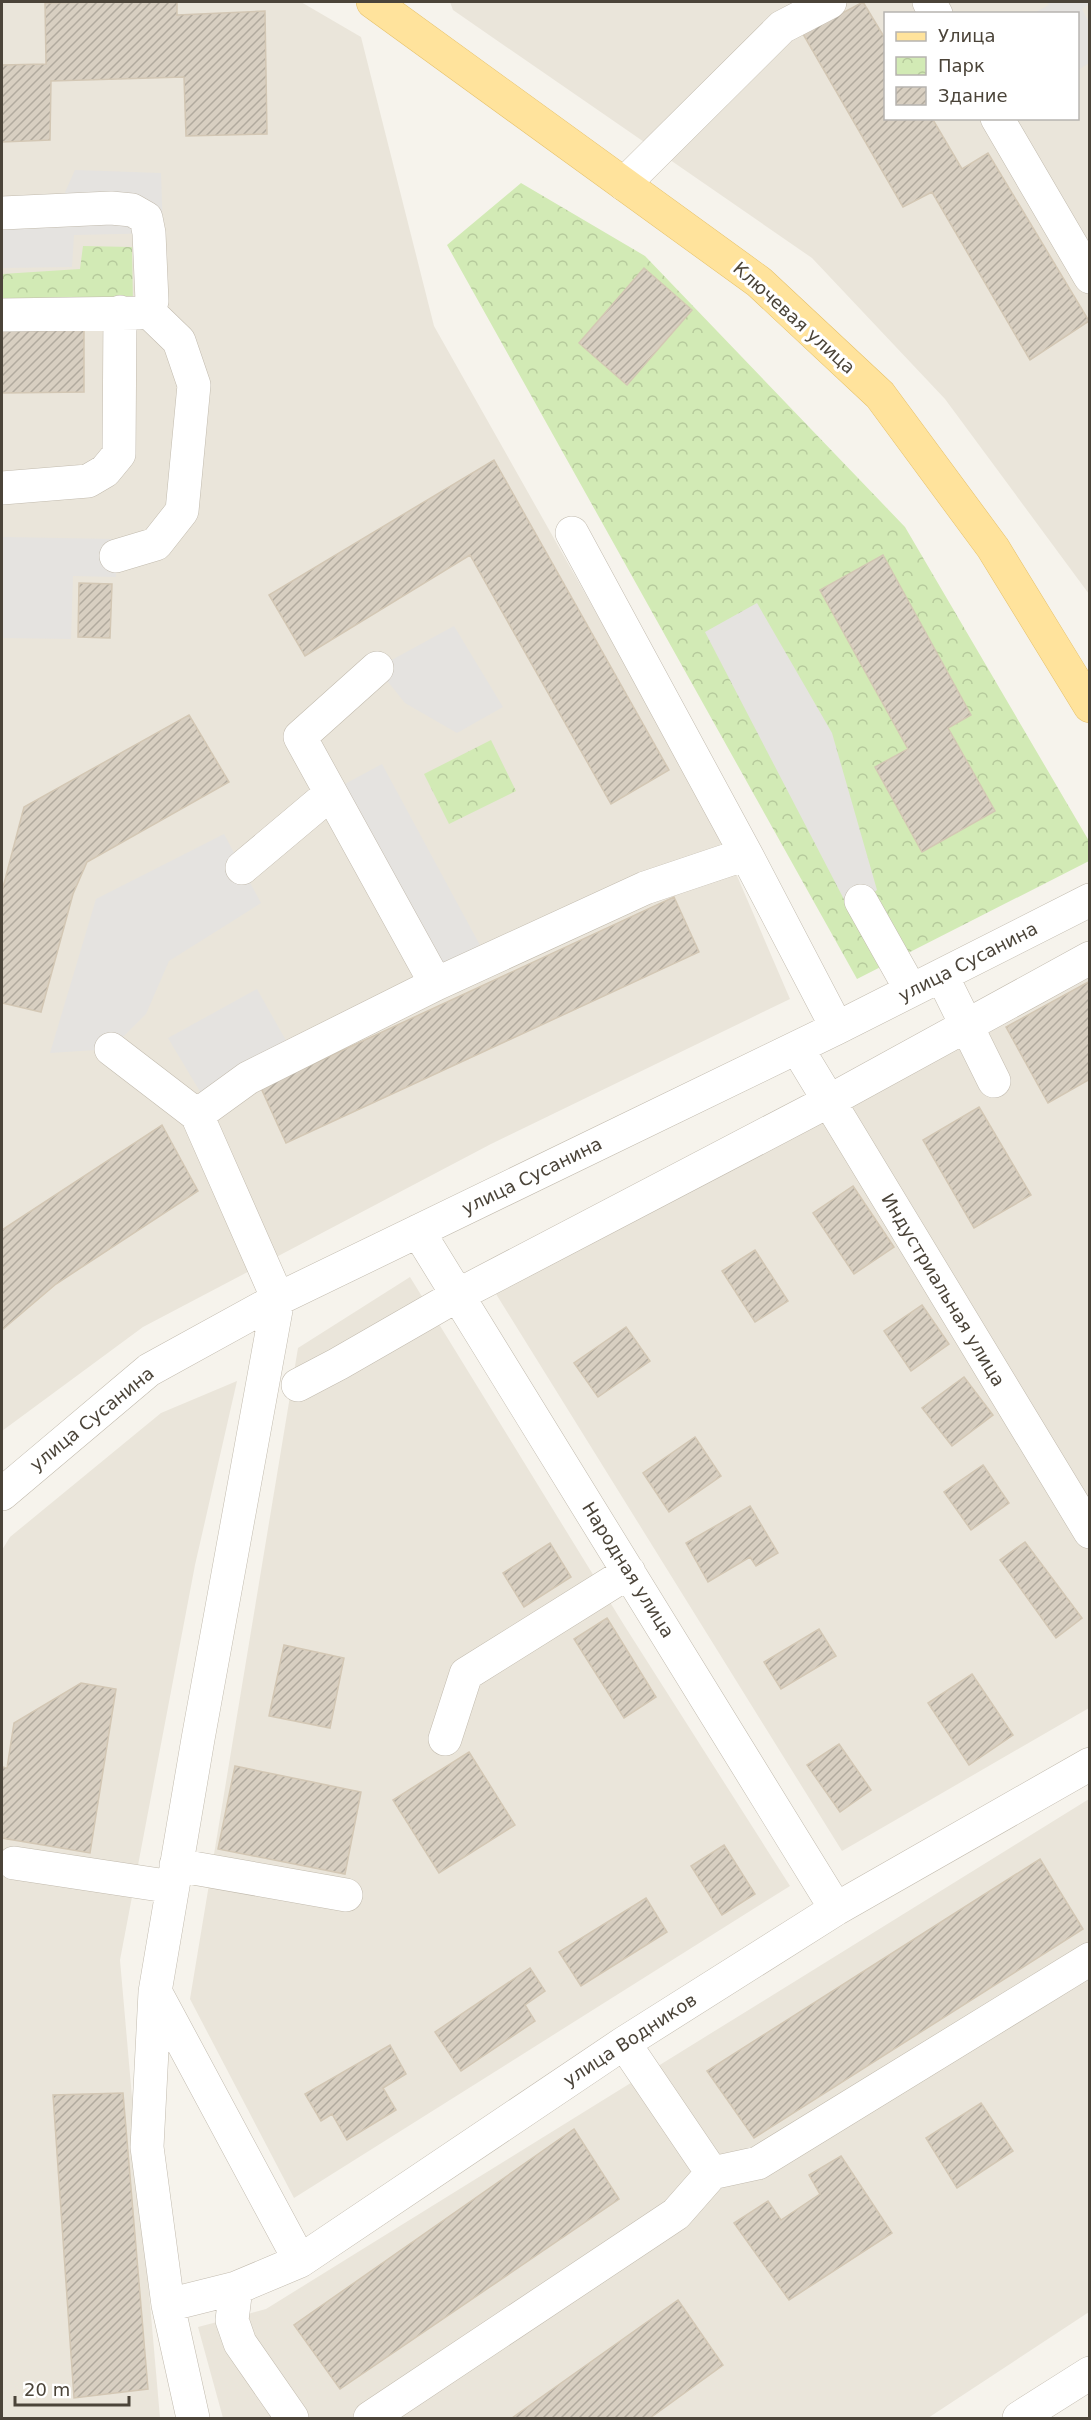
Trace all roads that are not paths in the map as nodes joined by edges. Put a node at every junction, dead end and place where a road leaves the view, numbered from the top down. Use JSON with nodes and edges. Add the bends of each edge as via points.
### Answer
{"nodes":[{"id":1,"x":373,"y":2,"type":"edge"},
{"id":2,"x":830,"y":2,"type":"edge"},
{"id":3,"x":998,"y":120,"type":"edge"},
{"id":4,"x":624,"y":184,"type":"junction"},
{"id":5,"x":2,"y":213,"type":"edge"},
{"id":6,"x":1089,"y":277,"type":"edge"},
{"id":7,"x":134,"y":312,"type":"junction"},
{"id":8,"x":2,"y":315,"type":"edge"},
{"id":9,"x":2,"y":488,"type":"edge"},
{"id":10,"x":572,"y":533,"type":"dead end"},
{"id":11,"x":116,"y":556,"type":"dead end"},
{"id":12,"x":378,"y":668,"type":"dead end"},
{"id":13,"x":1089,"y":706,"type":"edge"},
{"id":14,"x":330,"y":794,"type":"junction"},
{"id":15,"x":746,"y":854,"type":"junction"},
{"id":16,"x":242,"y":868,"type":"dead end"},
{"id":17,"x":1089,"y":900,"type":"edge"},
{"id":18,"x":861,"y":902,"type":"dead end"},
{"id":19,"x":1089,"y":958,"type":"edge"},
{"id":20,"x":942,"y":976,"type":"junction"},
{"id":21,"x":436,"y":984,"type":"junction"},
{"id":22,"x":911,"y":990,"type":"junction"},
{"id":23,"x":967,"y":1026,"type":"junction"},
{"id":24,"x":837,"y":1028,"type":"junction"},
{"id":25,"x":796,"y":1048,"type":"junction"},
{"id":26,"x":111,"y":1049,"type":"dead end"},
{"id":27,"x":994,"y":1081,"type":"dead end"},
{"id":28,"x":829,"y":1101,"type":"junction"},
{"id":29,"x":197,"y":1115,"type":"junction"},
{"id":30,"x":418,"y":1230,"type":"junction"},
{"id":31,"x":458,"y":1295,"type":"junction"},
{"id":32,"x":278,"y":1299,"type":"junction"},
{"id":33,"x":298,"y":1385,"type":"dead end"},
{"id":34,"x":2,"y":1494,"type":"edge"},
{"id":35,"x":1089,"y":1532,"type":"edge"},
{"id":36,"x":629,"y":1572,"type":"junction"},
{"id":37,"x":445,"y":1739,"type":"dead end"},
{"id":38,"x":1089,"y":1764,"type":"edge"},
{"id":39,"x":14,"y":1863,"type":"dead end"},
{"id":40,"x":175,"y":1876,"type":"junction"},
{"id":41,"x":346,"y":1895,"type":"dead end"},
{"id":42,"x":836,"y":1910,"type":"junction"},
{"id":43,"x":1089,"y":1959,"type":"edge"},
{"id":44,"x":155,"y":1992,"type":"junction"},
{"id":45,"x":624,"y":2043,"type":"junction"},
{"id":46,"x":712,"y":2173,"type":"junction"},
{"id":47,"x":300,"y":2261,"type":"junction"},
{"id":48,"x":236,"y":2288,"type":"junction"},
{"id":49,"x":168,"y":2305,"type":"junction"},
{"id":50,"x":1089,"y":2373,"type":"edge"},
{"id":51,"x":193,"y":2418,"type":"edge"},
{"id":52,"x":292,"y":2418,"type":"edge"},
{"id":53,"x":370,"y":2418,"type":"edge"},
{"id":54,"x":1019,"y":2418,"type":"edge"}],
"edges":[{"from":1,"to":4,"type":"main road","name":"Ключевая улица"},
{"from":2,"to":4,"type":"street","via":[[782,27]]},
{"from":3,"to":6,"type":"street"},
{"from":4,"to":13,"type":"main road","name":"Ключевая улица","via":[[759,282],[880,395],[993,548]]},
{"from":5,"to":7,"type":"street","via":[[111,208],[132,210],[146,218],[152,301]]},
{"from":7,"to":8,"type":"street"},
{"from":7,"to":9,"type":"street","via":[[119,454],[105,471],[88,481]]},
{"from":7,"to":11,"type":"street","via":[[179,341],[194,385],[182,511],[156,544]]},
{"from":10,"to":15,"type":"street"},
{"from":12,"to":14,"type":"street","via":[[300,737]]},
{"from":14,"to":16,"type":"street"},
{"from":14,"to":21,"type":"street"},
{"from":15,"to":21,"type":"street","via":[[645,888]]},
{"from":15,"to":24,"type":"street"},
{"from":17,"to":20,"type":"street","name":"улица Сусанина"},
{"from":18,"to":22,"type":"street"},
{"from":19,"to":23,"type":"street"},
{"from":20,"to":22,"type":"street","name":"улица Сусанина"},
{"from":20,"to":23,"type":"street"},
{"from":21,"to":29,"type":"street","via":[[248,1078]]},
{"from":22,"to":24,"type":"street","name":"улица Сусанина"},
{"from":23,"to":27,"type":"street"},
{"from":23,"to":28,"type":"street"},
{"from":24,"to":25,"type":"street","name":"улица Сусанина"},
{"from":25,"to":28,"type":"street","name":"Индустриальная улица"},
{"from":25,"to":30,"type":"street","name":"улица Сусанина"},
{"from":26,"to":29,"type":"street"},
{"from":28,"to":31,"type":"street"},
{"from":28,"to":35,"type":"street","name":"Индустриальная улица"},
{"from":29,"to":32,"type":"street"},
{"from":30,"to":31,"type":"street","name":"Народная улица"},
{"from":30,"to":32,"type":"street","name":"улица Сусанина"},
{"from":31,"to":33,"type":"street"},
{"from":31,"to":36,"type":"street","name":"Народная улица"},
{"from":32,"to":34,"type":"street","name":"улица Сусанина","via":[[149,1370]]},
{"from":32,"to":40,"type":"street"},
{"from":36,"to":37,"type":"street","via":[[466,1674]]},
{"from":36,"to":42,"type":"street","name":"Народная улица"},
{"from":38,"to":42,"type":"street","name":"улица Водников"},
{"from":39,"to":40,"type":"street"},
{"from":40,"to":41,"type":"street"},
{"from":40,"to":44,"type":"street"},
{"from":42,"to":45,"type":"street","name":"улица Водников"},
{"from":43,"to":46,"type":"street","via":[[758,2163]]},
{"from":44,"to":47,"type":"street"},
{"from":44,"to":49,"type":"street","via":[[147,2147]]},
{"from":45,"to":46,"type":"street"},
{"from":45,"to":47,"type":"street","name":"улица Водников"},
{"from":46,"to":53,"type":"street","via":[[676,2214]]},
{"from":47,"to":48,"type":"street","name":"улица Водников"},
{"from":48,"to":49,"type":"street","name":"улица Водников"},
{"from":48,"to":52,"type":"street","via":[[232,2320],[240,2343]]},
{"from":49,"to":51,"type":"street"},
{"from":50,"to":54,"type":"street"}]}
